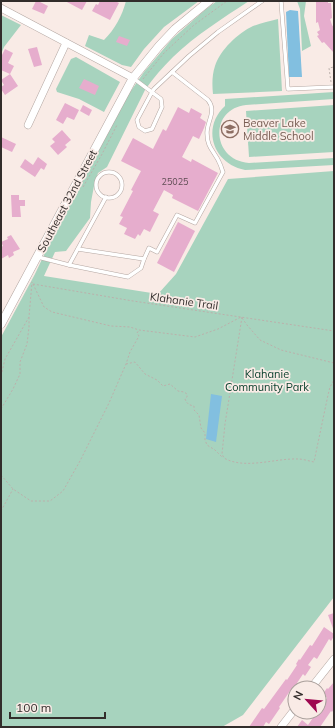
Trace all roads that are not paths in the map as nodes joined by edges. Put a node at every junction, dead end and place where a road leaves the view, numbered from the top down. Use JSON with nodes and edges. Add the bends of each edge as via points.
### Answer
{"nodes":[{"id":1,"x":209,"y":1,"type":"edge"},
{"id":2,"x":262,"y":1,"type":"edge"},
{"id":3,"x":281,"y":1,"type":"edge"},
{"id":4,"x":1,"y":8,"type":"edge"},
{"id":5,"x":66,"y":42,"type":"junction"},
{"id":6,"x":172,"y":72,"type":"junction"},
{"id":7,"x":136,"y":81,"type":"junction"},
{"id":8,"x":333,"y":87,"type":"edge"},
{"id":9,"x":152,"y":92,"type":"junction"},
{"id":10,"x":28,"y":125,"type":"dead end"},
{"id":11,"x":106,"y":197,"type":"junction"},
{"id":12,"x":78,"y":249,"type":"junction"},
{"id":13,"x":37,"y":257,"type":"junction"},
{"id":14,"x":144,"y":259,"type":"junction"},
{"id":15,"x":69,"y":265,"type":"junction"},
{"id":16,"x":1,"y":324,"type":"edge"},
{"id":17,"x":334,"y":659,"type":"edge"},
{"id":18,"x":317,"y":680,"type":"edge"}],
"edges":[{"from":1,"to":7,"type":"street","name":"Southeast 32nd Street","via":[[164,40],[145,62]]},
{"from":2,"to":6,"type":"lane","via":[[218,32]]},
{"from":3,"to":8,"type":"lane","via":[[288,89]]},
{"from":4,"to":5,"type":"street"},
{"from":5,"to":7,"type":"street"},
{"from":5,"to":10,"type":"street"},
{"from":6,"to":9,"type":"lane"},
{"from":6,"to":14,"type":"lane","via":[[211,104],[207,140],[223,172],[195,223],[177,215],[157,252],[150,248]]},
{"from":7,"to":9,"type":"lane"},
{"from":7,"to":13,"type":"street","name":"Southeast 32nd Street"},
{"from":9,"to":9,"type":"lane","via":[[137,120],[139,127],[144,131],[152,128],[162,107],[161,100]]},
{"from":11,"to":11,"type":"lane","via":[[118,194],[122,186],[116,174],[104,173],[96,182],[99,193]]},
{"from":11,"to":12,"type":"lane"},
{"from":12,"to":14,"type":"lane"},
{"from":12,"to":15,"type":"lane"},
{"from":13,"to":15,"type":"lane"},
{"from":13,"to":16,"type":"street","name":"Southeast 32nd Street"},
{"from":14,"to":15,"type":"lane","via":[[141,268],[128,277]]},
{"from":17,"to":18,"type":"street"}]}
